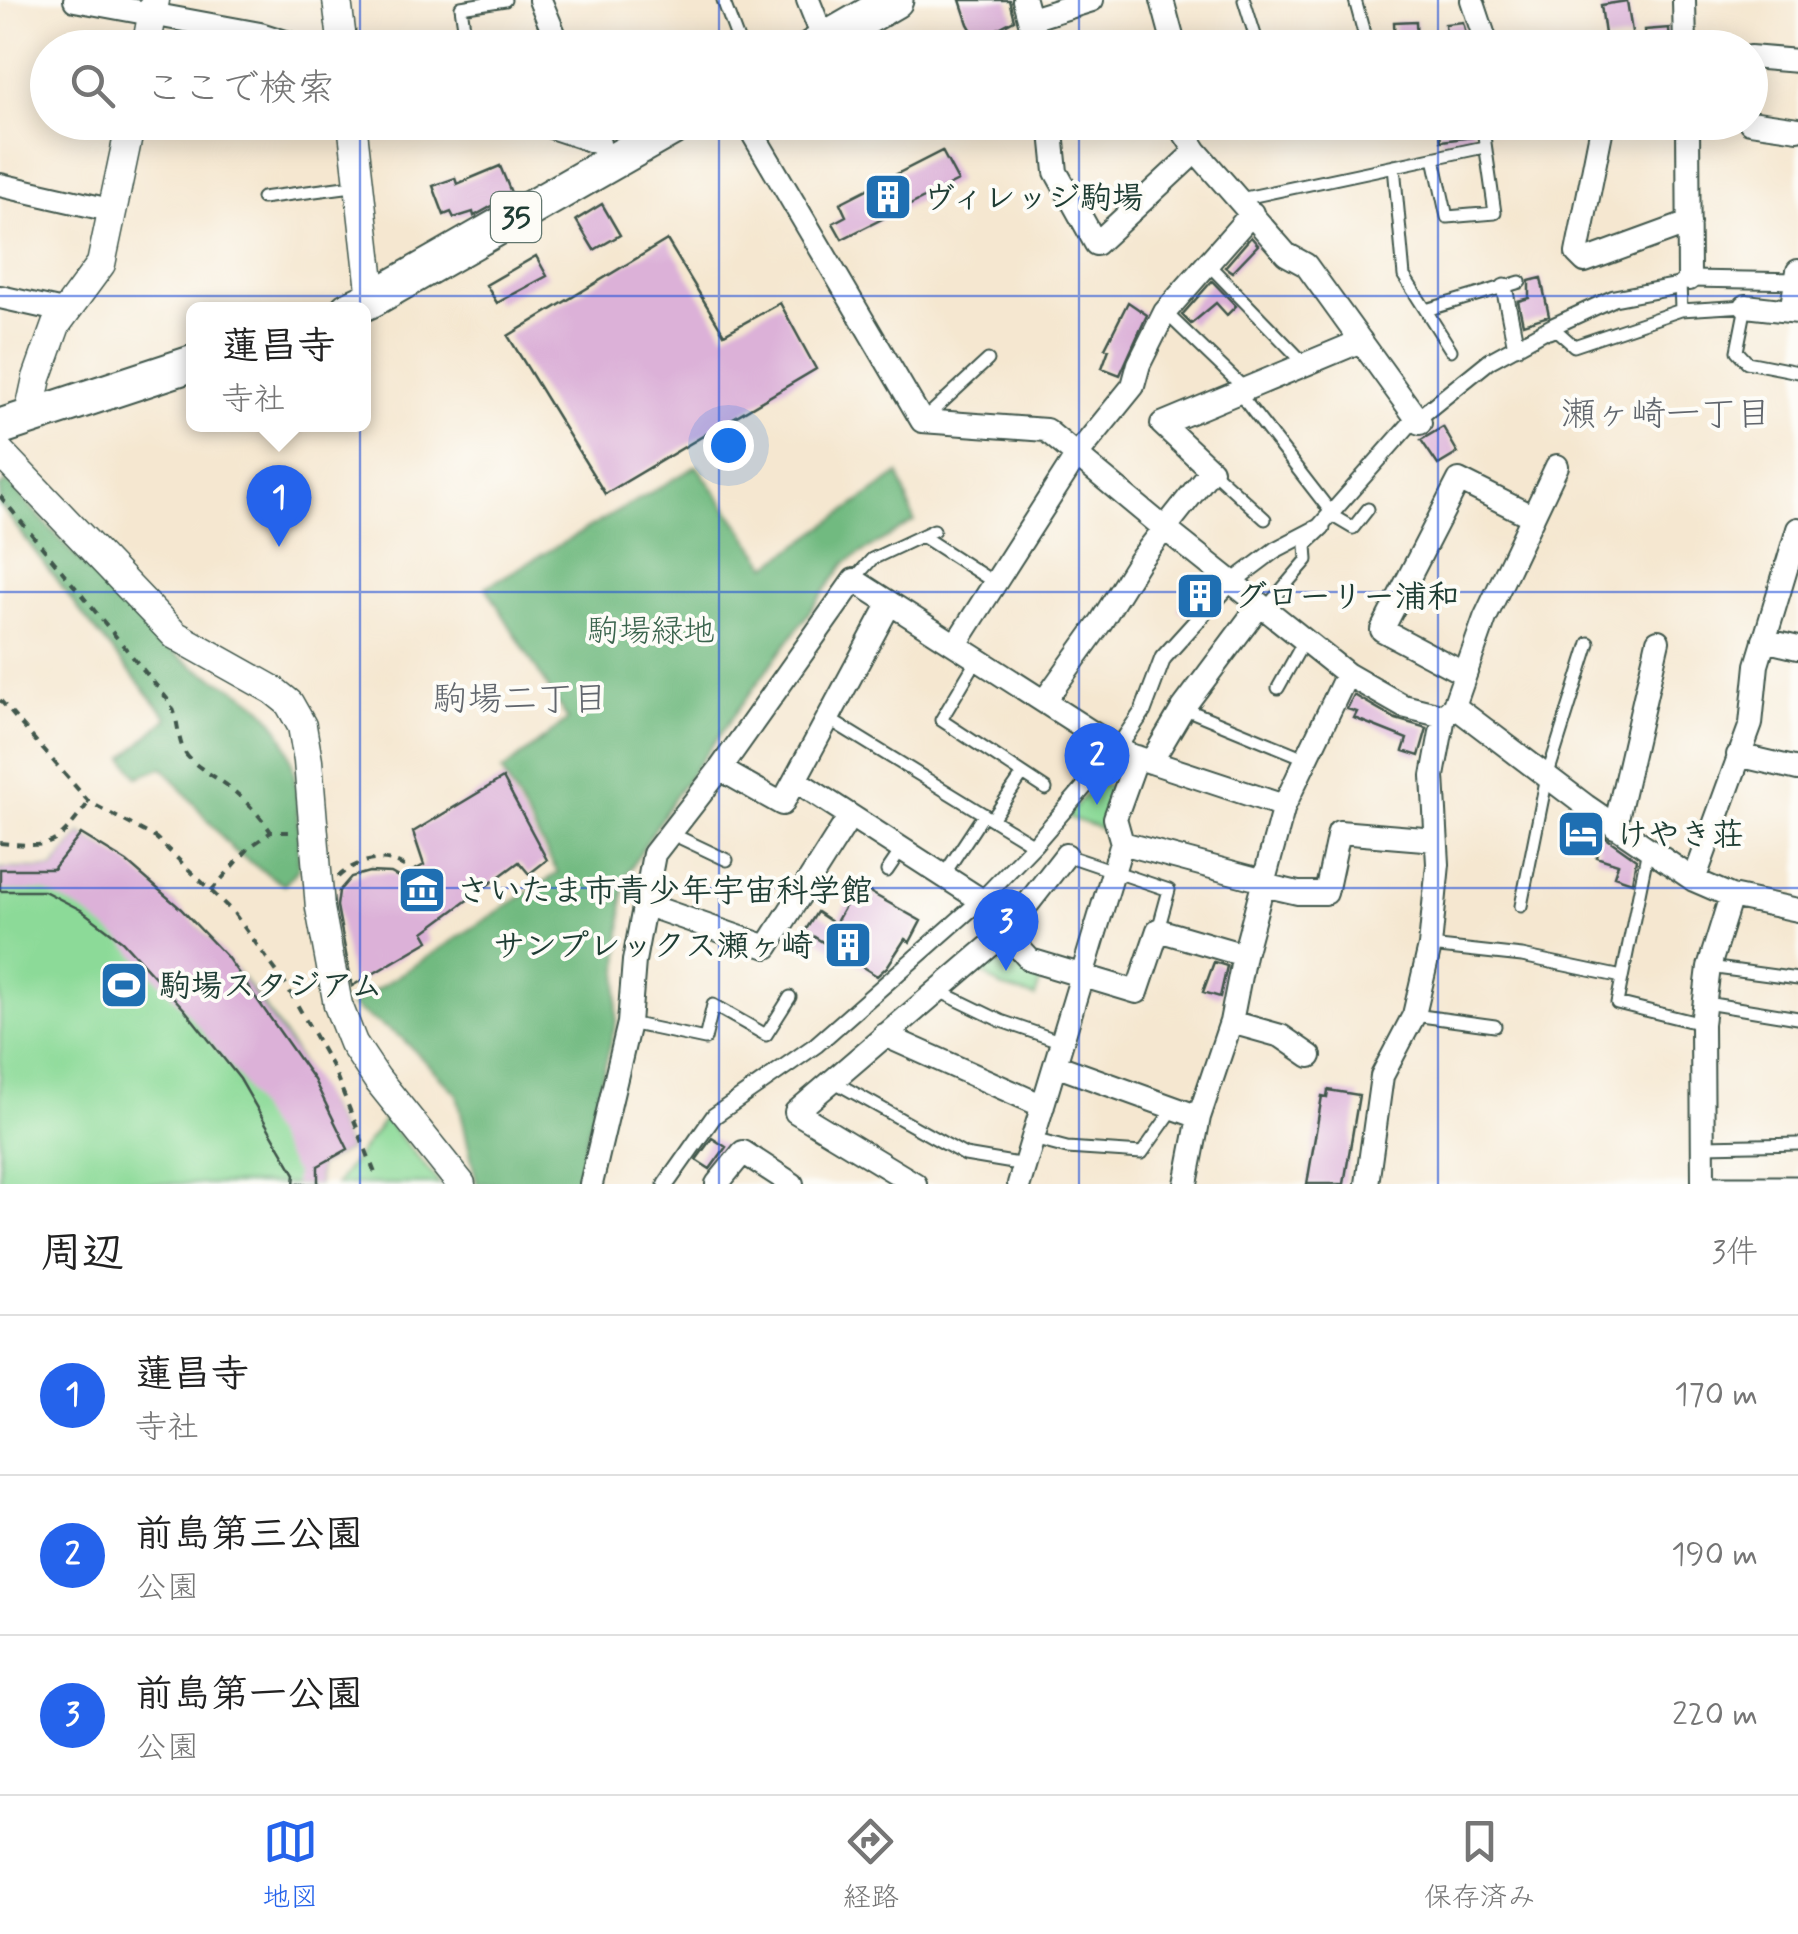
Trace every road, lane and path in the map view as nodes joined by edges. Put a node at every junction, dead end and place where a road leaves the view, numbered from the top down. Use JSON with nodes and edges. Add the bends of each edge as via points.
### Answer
{"nodes":[{"id":1,"x":76,"y":0,"type":"edge"},
{"id":2,"x":337,"y":0,"type":"edge"},
{"id":3,"x":505,"y":0,"type":"edge"},
{"id":4,"x":540,"y":0,"type":"edge"},
{"id":5,"x":722,"y":0,"type":"edge"},
{"id":6,"x":808,"y":0,"type":"edge"},
{"id":7,"x":894,"y":0,"type":"edge"},
{"id":8,"x":1092,"y":0,"type":"edge"},
{"id":9,"x":1162,"y":0,"type":"edge"},
{"id":10,"x":1244,"y":0,"type":"edge"},
{"id":11,"x":1355,"y":0,"type":"edge"},
{"id":12,"x":1472,"y":0,"type":"edge"},
{"id":13,"x":1684,"y":0,"type":"edge"},
{"id":14,"x":154,"y":7,"type":"edge"},
{"id":15,"x":1027,"y":10,"type":"edge"},
{"id":16,"x":244,"y":30,"type":"edge"},
{"id":17,"x":341,"y":30,"type":"edge"},
{"id":18,"x":464,"y":30,"type":"edge"},
{"id":19,"x":552,"y":30,"type":"edge"},
{"id":20,"x":734,"y":30,"type":"edge"},
{"id":21,"x":815,"y":30,"type":"edge"},
{"id":22,"x":842,"y":30,"type":"edge"},
{"id":23,"x":1171,"y":30,"type":"edge"},
{"id":24,"x":1253,"y":30,"type":"edge"},
{"id":25,"x":1363,"y":30,"type":"edge"},
{"id":26,"x":1482,"y":30,"type":"edge"},
{"id":27,"x":1685,"y":30,"type":"edge"},
{"id":28,"x":1768,"y":58,"type":"edge"},
{"id":29,"x":1798,"y":60,"type":"edge"},
{"id":30,"x":1768,"y":125,"type":"edge"},
{"id":31,"x":1798,"y":129,"type":"edge"},
{"id":32,"x":128,"y":140,"type":"edge"},
{"id":33,"x":354,"y":140,"type":"edge"},
{"id":34,"x":757,"y":140,"type":"edge"},
{"id":35,"x":1053,"y":140,"type":"edge"},
{"id":36,"x":1184,"y":140,"type":"edge"},
{"id":37,"x":1192,"y":140,"type":"edge"},
{"id":38,"x":1483,"y":140,"type":"edge"},
{"id":39,"x":1599,"y":140,"type":"edge"},
{"id":40,"x":1688,"y":140,"type":"edge"},
{"id":41,"x":600,"y":143,"type":"edge"},
{"id":42,"x":1484,"y":147,"type":"junction"},
{"id":43,"x":1434,"y":158,"type":"junction"},
{"id":44,"x":1394,"y":166,"type":"junction"},
{"id":45,"x":0,"y":185,"type":"edge"},
{"id":46,"x":360,"y":185,"type":"junction"},
{"id":47,"x":262,"y":198,"type":"dead end"},
{"id":48,"x":1246,"y":206,"type":"junction"},
{"id":49,"x":114,"y":211,"type":"junction"},
{"id":50,"x":1689,"y":222,"type":"junction"},
{"id":51,"x":1206,"y":262,"type":"junction"},
{"id":52,"x":1797,"y":278,"type":"edge"},
{"id":53,"x":1520,"y":282,"type":"dead end"},
{"id":54,"x":1683,"y":283,"type":"junction"},
{"id":55,"x":1504,"y":287,"type":"junction"},
{"id":56,"x":0,"y":296,"type":"edge"},
{"id":57,"x":360,"y":302,"type":"edge"},
{"id":58,"x":363,"y":302,"type":"edge"},
{"id":59,"x":1746,"y":306,"type":"junction"},
{"id":60,"x":1426,"y":310,"type":"junction"},
{"id":61,"x":1681,"y":310,"type":"junction"},
{"id":62,"x":1795,"y":311,"type":"edge"},
{"id":63,"x":63,"y":312,"type":"junction"},
{"id":64,"x":1165,"y":312,"type":"junction"},
{"id":65,"x":1360,"y":341,"type":"junction"},
{"id":66,"x":1516,"y":347,"type":"junction"},
{"id":67,"x":1451,"y":350,"type":"dead end"},
{"id":68,"x":988,"y":360,"type":"dead end"},
{"id":69,"x":1306,"y":365,"type":"junction"},
{"id":70,"x":186,"y":366,"type":"edge"},
{"id":71,"x":1798,"y":372,"type":"edge"},
{"id":72,"x":1242,"y":390,"type":"junction"},
{"id":73,"x":922,"y":420,"type":"junction"},
{"id":74,"x":1418,"y":420,"type":"junction"},
{"id":75,"x":15,"y":421,"type":"edge"},
{"id":76,"x":0,"y":452,"type":"edge"},
{"id":77,"x":1077,"y":455,"type":"junction"},
{"id":78,"x":1557,"y":466,"type":"dead end"},
{"id":79,"x":1212,"y":470,"type":"junction"},
{"id":80,"x":0,"y":496,"type":"edge"},
{"id":81,"x":1368,"y":508,"type":"dead end"},
{"id":82,"x":1334,"y":515,"type":"junction"},
{"id":83,"x":1533,"y":517,"type":"junction"},
{"id":84,"x":1265,"y":519,"type":"dead end"},
{"id":85,"x":1164,"y":528,"type":"junction"},
{"id":86,"x":1798,"y":529,"type":"edge"},
{"id":87,"x":854,"y":580,"type":"junction"},
{"id":88,"x":996,"y":583,"type":"junction"},
{"id":89,"x":1231,"y":583,"type":"junction"},
{"id":90,"x":890,"y":603,"type":"junction"},
{"id":91,"x":1261,"y":608,"type":"junction"},
{"id":92,"x":1764,"y":640,"type":"junction"},
{"id":93,"x":1304,"y":641,"type":"junction"},
{"id":94,"x":1658,"y":641,"type":"dead end"},
{"id":95,"x":1588,"y":643,"type":"dead end"},
{"id":96,"x":956,"y":644,"type":"junction"},
{"id":97,"x":1798,"y":648,"type":"edge"},
{"id":98,"x":978,"y":658,"type":"junction"},
{"id":99,"x":1347,"y":674,"type":"junction"},
{"id":100,"x":1465,"y":674,"type":"junction"},
{"id":101,"x":1278,"y":688,"type":"dead end"},
{"id":102,"x":0,"y":700,"type":"edge"},
{"id":103,"x":1045,"y":700,"type":"junction"},
{"id":104,"x":1183,"y":708,"type":"junction"},
{"id":105,"x":1449,"y":711,"type":"junction"},
{"id":106,"x":827,"y":718,"type":"junction"},
{"id":107,"x":1738,"y":755,"type":"junction"},
{"id":108,"x":1135,"y":756,"type":"junction"},
{"id":109,"x":1307,"y":758,"type":"junction"},
{"id":110,"x":720,"y":769,"type":"junction"},
{"id":111,"x":1798,"y":770,"type":"edge"},
{"id":112,"x":1023,"y":774,"type":"junction"},
{"id":113,"x":1548,"y":777,"type":"junction"},
{"id":114,"x":795,"y":780,"type":"junction"},
{"id":115,"x":1046,"y":789,"type":"dead end"},
{"id":116,"x":88,"y":802,"type":"junction"},
{"id":117,"x":1284,"y":806,"type":"junction"},
{"id":118,"x":850,"y":816,"type":"junction"},
{"id":119,"x":988,"y":817,"type":"junction"},
{"id":120,"x":1616,"y":826,"type":"junction"},
{"id":121,"x":271,"y":832,"type":"junction"},
{"id":122,"x":286,"y":833,"type":"dead end"},
{"id":123,"x":670,"y":833,"type":"junction"},
{"id":124,"x":1436,"y":840,"type":"junction"},
{"id":125,"x":0,"y":843,"type":"edge"},
{"id":126,"x":1122,"y":843,"type":"junction"},
{"id":127,"x":1034,"y":846,"type":"junction"},
{"id":128,"x":902,"y":849,"type":"junction"},
{"id":129,"x":1648,"y":849,"type":"junction"},
{"id":130,"x":1066,"y":855,"type":"joint"},
{"id":131,"x":728,"y":860,"type":"dead end"},
{"id":132,"x":887,"y":871,"type":"dead end"},
{"id":133,"x":412,"y":872,"type":"dead end"},
{"id":134,"x":1113,"y":873,"type":"junction"},
{"id":135,"x":943,"y":876,"type":"junction"},
{"id":136,"x":1694,"y":880,"type":"junction"},
{"id":137,"x":1264,"y":883,"type":"junction"},
{"id":138,"x":333,"y":884,"type":"dead end"},
{"id":139,"x":211,"y":891,"type":"junction"},
{"id":140,"x":1730,"y":896,"type":"junction"},
{"id":141,"x":981,"y":900,"type":"junction"},
{"id":142,"x":644,"y":904,"type":"junction"},
{"id":143,"x":1521,"y":906,"type":"dead end"},
{"id":144,"x":1798,"y":910,"type":"edge"},
{"id":145,"x":1158,"y":930,"type":"junction"},
{"id":146,"x":1005,"y":933,"type":"junction"},
{"id":147,"x":1430,"y":946,"type":"junction"},
{"id":148,"x":1244,"y":955,"type":"junction"},
{"id":149,"x":1709,"y":968,"type":"junction"},
{"id":150,"x":1082,"y":977,"type":"junction"},
{"id":151,"x":1622,"y":977,"type":"junction"},
{"id":152,"x":1798,"y":979,"type":"edge"},
{"id":153,"x":937,"y":990,"type":"junction"},
{"id":154,"x":790,"y":997,"type":"dead end"},
{"id":155,"x":1704,"y":1013,"type":"junction"},
{"id":156,"x":1414,"y":1015,"type":"junction"},
{"id":157,"x":1798,"y":1018,"type":"edge"},
{"id":158,"x":1231,"y":1022,"type":"junction"},
{"id":159,"x":629,"y":1023,"type":"junction"},
{"id":160,"x":1495,"y":1026,"type":"dead end"},
{"id":161,"x":884,"y":1035,"type":"junction"},
{"id":162,"x":1059,"y":1054,"type":"junction"},
{"id":163,"x":1310,"y":1056,"type":"dead end"},
{"id":164,"x":831,"y":1080,"type":"junction"},
{"id":165,"x":1042,"y":1106,"type":"junction"},
{"id":166,"x":1174,"y":1108,"type":"junction"},
{"id":167,"x":1199,"y":1117,"type":"junction"},
{"id":168,"x":1033,"y":1139,"type":"junction"},
{"id":169,"x":1798,"y":1144,"type":"edge"},
{"id":170,"x":1704,"y":1146,"type":"junction"},
{"id":171,"x":375,"y":1174,"type":"dead end"},
{"id":172,"x":1022,"y":1175,"type":"edge"},
{"id":173,"x":1798,"y":1182,"type":"edge"},
{"id":174,"x":1703,"y":1183,"type":"edge"},
{"id":175,"x":462,"y":1184,"type":"edge"},
{"id":176,"x":591,"y":1184,"type":"edge"},
{"id":177,"x":666,"y":1184,"type":"edge"},
{"id":178,"x":717,"y":1184,"type":"edge"},
{"id":179,"x":792,"y":1184,"type":"edge"},
{"id":180,"x":915,"y":1184,"type":"edge"},
{"id":181,"x":1186,"y":1184,"type":"edge"},
{"id":182,"x":1367,"y":1184,"type":"edge"}],
"edges":[{"from":1,"to":14,"type":"street"},
{"from":2,"to":17,"type":"street"},
{"from":3,"to":18,"type":"lane","via":[[461,6]]},
{"from":4,"to":19,"type":"street"},
{"from":5,"to":20,"type":"lane"},
{"from":6,"to":21,"type":"street"},
{"from":7,"to":22,"type":"main road"},
{"from":8,"to":15,"type":"street"},
{"from":9,"to":23,"type":"street"},
{"from":10,"to":24,"type":"lane"},
{"from":11,"to":25,"type":"lane"},
{"from":12,"to":26,"type":"street"},
{"from":13,"to":27,"type":"street"},
{"from":14,"to":16,"type":"street"},
{"from":28,"to":29,"type":"street"},
{"from":30,"to":31,"type":"street"},
{"from":32,"to":49,"type":"street"},
{"from":33,"to":46,"type":"street"},
{"from":34,"to":73,"type":"street"},
{"from":35,"to":36,"type":"street","via":[[1056,172],[1096,244]]},
{"from":37,"to":48,"type":"street"},
{"from":38,"to":42,"type":"lane"},
{"from":39,"to":50,"type":"street","via":[[1577,253],[1585,261]]},
{"from":40,"to":50,"type":"street"},
{"from":41,"to":58,"type":"main road","number":"35"},
{"from":42,"to":43,"type":"lane"},
{"from":42,"to":43,"type":"lane","via":[[1496,213],[1447,216]]},
{"from":43,"to":44,"type":"lane"},
{"from":44,"to":48,"type":"lane"},
{"from":44,"to":60,"type":"lane","via":[[1404,276]]},
{"from":45,"to":49,"type":"street"},
{"from":46,"to":47,"type":"lane"},
{"from":46,"to":57,"type":"street"},
{"from":48,"to":51,"type":"street"},
{"from":48,"to":65,"type":"street","via":[[1286,254],[1306,265]]},
{"from":49,"to":63,"type":"street","via":[[101,264]]},
{"from":50,"to":54,"type":"street"},
{"from":51,"to":64,"type":"street"},
{"from":51,"to":69,"type":"lane"},
{"from":52,"to":54,"type":"street"},
{"from":52,"to":62,"type":"street"},
{"from":53,"to":55,"type":"lane"},
{"from":54,"to":61,"type":"lane"},
{"from":54,"to":66,"type":"street","via":[[1614,298]]},
{"from":55,"to":60,"type":"lane"},
{"from":55,"to":66,"type":"street"},
{"from":56,"to":63,"type":"street"},
{"from":59,"to":61,"type":"lane"},
{"from":59,"to":62,"type":"street"},
{"from":59,"to":71,"type":"lane","via":[[1738,351],[1747,362]]},
{"from":60,"to":67,"type":"lane"},
{"from":61,"to":74,"type":"lane","via":[[1574,346],[1556,330],[1491,364]]},
{"from":63,"to":75,"type":"street"},
{"from":64,"to":72,"type":"lane"},
{"from":64,"to":77,"type":"street","via":[[1133,386]]},
{"from":65,"to":69,"type":"street"},
{"from":65,"to":74,"type":"street"},
{"from":66,"to":74,"type":"street"},
{"from":68,"to":73,"type":"lane"},
{"from":69,"to":72,"type":"street"},
{"from":70,"to":75,"type":"main road"},
{"from":72,"to":79,"type":"street","via":[[1162,424]]},
{"from":72,"to":82,"type":"lane"},
{"from":73,"to":77,"type":"street","via":[[1046,430]]},
{"from":74,"to":82,"type":"street"},
{"from":76,"to":175,"type":"street","via":[[175,635],[289,702],[308,760],[320,908],[338,1005],[376,1079]]},
{"from":77,"to":85,"type":"street"},
{"from":77,"to":88,"type":"street"},
{"from":78,"to":83,"type":"street"},
{"from":79,"to":84,"type":"lane"},
{"from":79,"to":85,"type":"street"},
{"from":80,"to":121,"type":"path","via":[[169,701],[190,760],[258,812]]},
{"from":81,"to":82,"type":"lane","via":[[1353,528]]},
{"from":82,"to":89,"type":"street"},
{"from":82,"to":91,"type":"lane","via":[[1306,545],[1307,560]]},
{"from":83,"to":100,"type":"street"},
{"from":83,"to":100,"type":"street","via":[[1460,480],[1382,630]]},
{"from":85,"to":89,"type":"street"},
{"from":85,"to":103,"type":"street"},
{"from":86,"to":92,"type":"street"},
{"from":87,"to":88,"type":"lane","via":[[872,559],[928,533]]},
{"from":87,"to":90,"type":"street"},
{"from":87,"to":110,"type":"street"},
{"from":88,"to":96,"type":"street"},
{"from":89,"to":91,"type":"street"},
{"from":89,"to":108,"type":"street","via":[[1163,658]]},
{"from":90,"to":96,"type":"street"},
{"from":90,"to":106,"type":"street"},
{"from":91,"to":93,"type":"street"},
{"from":91,"to":104,"type":"street"},
{"from":92,"to":97,"type":"street"},
{"from":92,"to":107,"type":"street","via":[[1751,724]]},
{"from":93,"to":99,"type":"street"},
{"from":93,"to":101,"type":"lane"},
{"from":94,"to":120,"type":"street"},
{"from":95,"to":113,"type":"lane"},
{"from":96,"to":98,"type":"street"},
{"from":98,"to":103,"type":"street"},
{"from":98,"to":112,"type":"lane","via":[[941,720]]},
{"from":99,"to":105,"type":"street","via":[[1403,706]]},
{"from":99,"to":109,"type":"street"},
{"from":100,"to":105,"type":"street"},
{"from":102,"to":116,"type":"path"},
{"from":103,"to":108,"type":"street"},
{"from":104,"to":108,"type":"street"},
{"from":104,"to":109,"type":"lane"},
{"from":105,"to":113,"type":"street"},
{"from":105,"to":124,"type":"street","via":[[1433,776]]},
{"from":106,"to":114,"type":"street"},
{"from":106,"to":119,"type":"lane"},
{"from":107,"to":111,"type":"street"},
{"from":107,"to":136,"type":"street"},
{"from":108,"to":117,"type":"street"},
{"from":108,"to":126,"type":"street","via":[[1115,818]]},
{"from":108,"to":127,"type":"street"},
{"from":109,"to":117,"type":"street"},
{"from":110,"to":114,"type":"street","via":[[782,804]]},
{"from":110,"to":123,"type":"street"},
{"from":112,"to":115,"type":"lane"},
{"from":112,"to":119,"type":"lane"},
{"from":113,"to":120,"type":"street"},
{"from":113,"to":143,"type":"lane"},
{"from":114,"to":118,"type":"street"},
{"from":116,"to":125,"type":"path","via":[[55,842]]},
{"from":116,"to":139,"type":"path","via":[[156,838]]},
{"from":117,"to":137,"type":"street"},
{"from":118,"to":128,"type":"street"},
{"from":118,"to":142,"type":"street","via":[[766,947]]},
{"from":119,"to":127,"type":"lane"},
{"from":119,"to":135,"type":"lane"},
{"from":120,"to":129,"type":"street"},
{"from":121,"to":122,"type":"path"},
{"from":121,"to":139,"type":"path"},
{"from":123,"to":131,"type":"lane"},
{"from":123,"to":142,"type":"street","via":[[654,854]]},
{"from":124,"to":137,"type":"street","via":[[1339,832],[1326,892],[1298,893]]},
{"from":124,"to":147,"type":"street"},
{"from":126,"to":134,"type":"street"},
{"from":126,"to":137,"type":"street"},
{"from":127,"to":141,"type":"street"},
{"from":128,"to":132,"type":"lane"},
{"from":128,"to":135,"type":"street"},
{"from":129,"to":136,"type":"street"},
{"from":129,"to":151,"type":"lane"},
{"from":130,"to":134,"type":"lane"},
{"from":130,"to":146,"type":"street"},
{"from":133,"to":138,"type":"path","via":[[370,860],[350,867]]},
{"from":134,"to":145,"type":"lane","via":[[1169,890]]},
{"from":134,"to":150,"type":"street"},
{"from":135,"to":141,"type":"street"},
{"from":136,"to":140,"type":"street"},
{"from":137,"to":148,"type":"street"},
{"from":139,"to":171,"type":"path","via":[[285,983],[334,1070]]},
{"from":140,"to":144,"type":"street"},
{"from":140,"to":149,"type":"street"},
{"from":141,"to":146,"type":"street"},
{"from":141,"to":177,"type":"street","via":[[816,1045],[714,1116]]},
{"from":142,"to":159,"type":"street"},
{"from":145,"to":148,"type":"street"},
{"from":145,"to":150,"type":"street","via":[[1137,992]]},
{"from":146,"to":150,"type":"street","via":[[1030,960]]},
{"from":146,"to":153,"type":"street"},
{"from":147,"to":151,"type":"lane"},
{"from":147,"to":156,"type":"street"},
{"from":148,"to":158,"type":"street"},
{"from":149,"to":152,"type":"lane"},
{"from":149,"to":155,"type":"street"},
{"from":150,"to":162,"type":"street"},
{"from":151,"to":155,"type":"lane","via":[[1617,1003]]},
{"from":153,"to":161,"type":"street"},
{"from":153,"to":162,"type":"lane"},
{"from":154,"to":159,"type":"lane","via":[[766,1035],[713,1005],[705,1039]]},
{"from":155,"to":157,"type":"lane"},
{"from":155,"to":170,"type":"street"},
{"from":156,"to":160,"type":"lane"},
{"from":156,"to":182,"type":"street","via":[[1382,1076]]},
{"from":158,"to":163,"type":"street","via":[[1282,1036]]},
{"from":158,"to":167,"type":"street"},
{"from":159,"to":176,"type":"street"},
{"from":161,"to":164,"type":"street"},
{"from":161,"to":165,"type":"street"},
{"from":162,"to":165,"type":"street"},
{"from":162,"to":166,"type":"street"},
{"from":164,"to":172,"type":"lane","via":[[964,1155]]},
{"from":164,"to":180,"type":"street","via":[[796,1112]]},
{"from":165,"to":168,"type":"street"},
{"from":166,"to":167,"type":"street"},
{"from":166,"to":168,"type":"lane","via":[[1142,1153]]},
{"from":167,"to":181,"type":"street"},
{"from":168,"to":172,"type":"street"},
{"from":169,"to":170,"type":"lane"},
{"from":170,"to":174,"type":"street"},
{"from":173,"to":174,"type":"lane"},
{"from":178,"to":179,"type":"street","via":[[743,1152]]}]}
